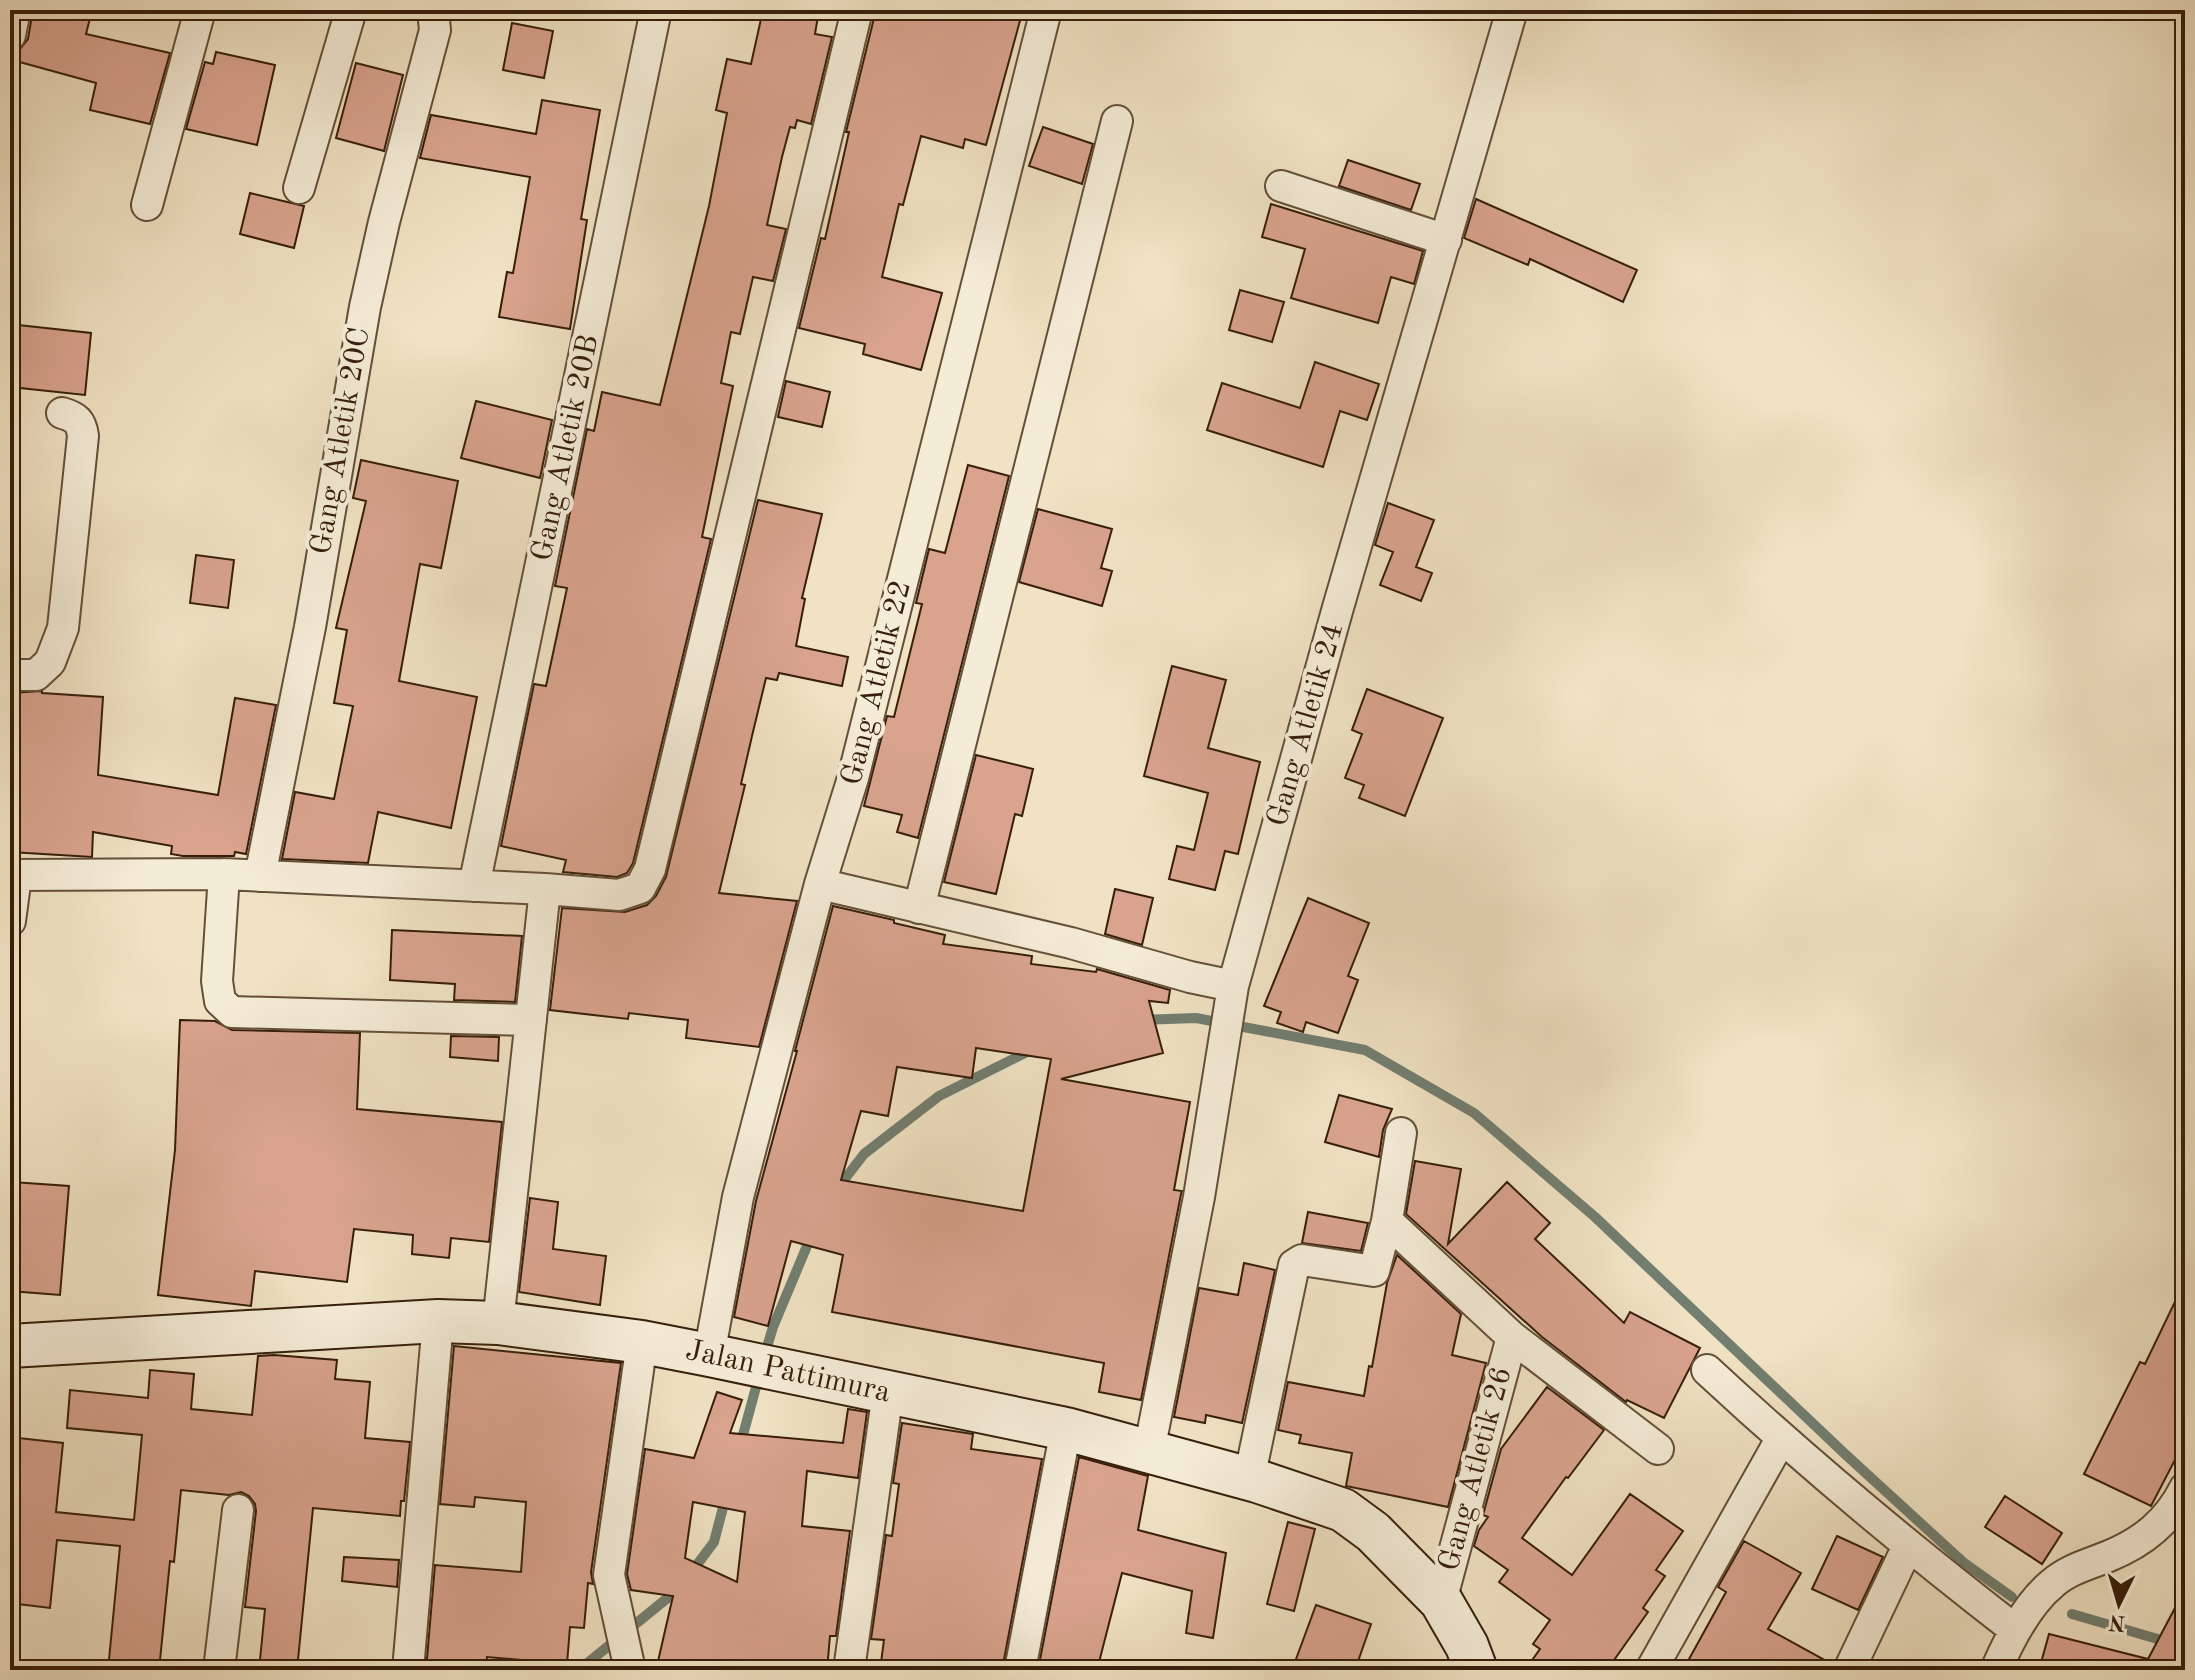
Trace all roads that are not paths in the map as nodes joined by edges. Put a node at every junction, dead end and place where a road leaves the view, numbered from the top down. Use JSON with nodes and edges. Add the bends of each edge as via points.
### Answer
{"nodes":[{"id":1,"x":15,"y":10,"type":"edge"},
{"id":2,"x":200,"y":10,"type":"edge"},
{"id":3,"x":351,"y":10,"type":"edge"},
{"id":4,"x":433,"y":10,"type":"edge"},
{"id":5,"x":656,"y":10,"type":"edge"},
{"id":6,"x":857,"y":10,"type":"edge"},
{"id":7,"x":1046,"y":10,"type":"edge"},
{"id":8,"x":1512,"y":10,"type":"edge"},
{"id":9,"x":10,"y":35,"type":"edge"},
{"id":10,"x":1117,"y":121,"type":"dead end"},
{"id":11,"x":1281,"y":186,"type":"dead end"},
{"id":12,"x":299,"y":188,"type":"dead end"},
{"id":13,"x":147,"y":205,"type":"dead end"},
{"id":14,"x":1446,"y":240,"type":"junction"},
{"id":15,"x":62,"y":413,"type":"dead end"},
{"id":16,"x":10,"y":675,"type":"edge"},
{"id":17,"x":224,"y":874,"type":"junction"},
{"id":18,"x":13,"y":876,"type":"edge"},
{"id":19,"x":260,"y":876,"type":"junction"},
{"id":20,"x":820,"y":884,"type":"junction"},
{"id":21,"x":474,"y":886,"type":"junction"},
{"id":22,"x":545,"y":889,"type":"junction"},
{"id":23,"x":919,"y":908,"type":"junction"},
{"id":24,"x":10,"y":921,"type":"edge"},
{"id":25,"x":1232,"y":993,"type":"junction"},
{"id":26,"x":531,"y":1020,"type":"junction"},
{"id":27,"x":1401,"y":1133,"type":"dead end"},
{"id":28,"x":1387,"y":1221,"type":"junction"},
{"id":29,"x":438,"y":1321,"type":"junction"},
{"id":30,"x":498,"y":1323,"type":"junction"},
{"id":31,"x":1512,"y":1337,"type":"junction"},
{"id":32,"x":642,"y":1342,"type":"junction"},
{"id":33,"x":10,"y":1346,"type":"edge"},
{"id":34,"x":742,"y":1362,"type":"junction"},
{"id":35,"x":1707,"y":1370,"type":"dead end"},
{"id":36,"x":888,"y":1392,"type":"junction"},
{"id":37,"x":1066,"y":1429,"type":"junction"},
{"id":38,"x":1781,"y":1439,"type":"junction"},
{"id":39,"x":1658,"y":1449,"type":"dead end"},
{"id":40,"x":1149,"y":1451,"type":"junction"},
{"id":41,"x":1249,"y":1479,"type":"junction"},
{"id":42,"x":2185,"y":1488,"type":"edge"},
{"id":43,"x":238,"y":1510,"type":"dead end"},
{"id":44,"x":1908,"y":1546,"type":"junction"},
{"id":45,"x":1441,"y":1601,"type":"junction"},
{"id":46,"x":2014,"y":1629,"type":"junction"},
{"id":47,"x":625,"y":1646,"type":"edge"},
{"id":48,"x":219,"y":1670,"type":"edge"},
{"id":49,"x":408,"y":1670,"type":"edge"},
{"id":50,"x":849,"y":1670,"type":"edge"},
{"id":51,"x":1020,"y":1670,"type":"edge"},
{"id":52,"x":1476,"y":1670,"type":"edge"},
{"id":53,"x":1651,"y":1670,"type":"edge"},
{"id":54,"x":1849,"y":1670,"type":"edge"},
{"id":55,"x":1996,"y":1670,"type":"edge"}],
"edges":[{"from":1,"to":9,"type":"street"},
{"from":2,"to":13,"type":"street"},
{"from":3,"to":12,"type":"street"},
{"from":4,"to":19,"type":"street","name":"Gang Atletik 20C","via":[[435,30],[365,307]]},
{"from":5,"to":21,"type":"street","name":"Gang Atletik 20B"},
{"from":6,"to":22,"type":"street","via":[[650,869],[640,888],[619,895]]},
{"from":7,"to":20,"type":"street","name":"Gang Atletik 22","via":[[853,778]]},
{"from":8,"to":14,"type":"street","name":"Gang Atletik 24"},
{"from":10,"to":23,"type":"street"},
{"from":11,"to":14,"type":"street"},
{"from":14,"to":25,"type":"street","name":"Gang Atletik 24"},
{"from":15,"to":16,"type":"street","via":[[76,417],[83,436],[63,628],[50,662],[36,675]]},
{"from":17,"to":18,"type":"street"},
{"from":17,"to":19,"type":"street"},
{"from":17,"to":26,"type":"street","via":[[217,981],[220,1001],[232,1012]]},
{"from":18,"to":24,"type":"street"},
{"from":19,"to":21,"type":"street"},
{"from":20,"to":23,"type":"street"},
{"from":20,"to":34,"type":"street","name":"Gang Atletik 22","via":[[738,1197]]},
{"from":21,"to":22,"type":"street"},
{"from":22,"to":26,"type":"street"},
{"from":23,"to":25,"type":"street","via":[[1071,943]]},
{"from":25,"to":40,"type":"street","name":"Gang Atletik 24"},
{"from":26,"to":30,"type":"street"},
{"from":27,"to":28,"type":"street"},
{"from":28,"to":31,"type":"street","name":"Gang Atletik 26"},
{"from":28,"to":41,"type":"street","via":[[1374,1271],[1302,1260],[1294,1265]]},
{"from":29,"to":30,"type":"street","name":"Jalan Pattimura"},
{"from":29,"to":33,"type":"street","name":"Jalan Pattimura"},
{"from":29,"to":49,"type":"street"},
{"from":30,"to":32,"type":"street","name":"Jalan Pattimura"},
{"from":31,"to":39,"type":"street","name":"Gang Atletik 26"},
{"from":31,"to":45,"type":"street","name":"Gang Atletik 26"},
{"from":32,"to":34,"type":"street","name":"Jalan Pattimura"},
{"from":32,"to":47,"type":"street","via":[[609,1575]]},
{"from":34,"to":36,"type":"street","name":"Jalan Pattimura"},
{"from":35,"to":38,"type":"street"},
{"from":36,"to":37,"type":"street","name":"Jalan Pattimura"},
{"from":36,"to":50,"type":"street"},
{"from":37,"to":40,"type":"street","name":"Jalan Pattimura"},
{"from":37,"to":51,"type":"street"},
{"from":38,"to":44,"type":"street"},
{"from":38,"to":53,"type":"street"},
{"from":40,"to":41,"type":"street","name":"Jalan Pattimura"},
{"from":41,"to":45,"type":"street","name":"Jalan Pattimura","via":[[1343,1510],[1373,1532]]},
{"from":42,"to":46,"type":"street","via":[[2164,1521],[2139,1542],[2052,1583]]},
{"from":43,"to":48,"type":"street"},
{"from":44,"to":46,"type":"street"},
{"from":44,"to":54,"type":"street"},
{"from":45,"to":52,"type":"street","name":"Jalan Pattimura"},
{"from":46,"to":55,"type":"street"}]}
